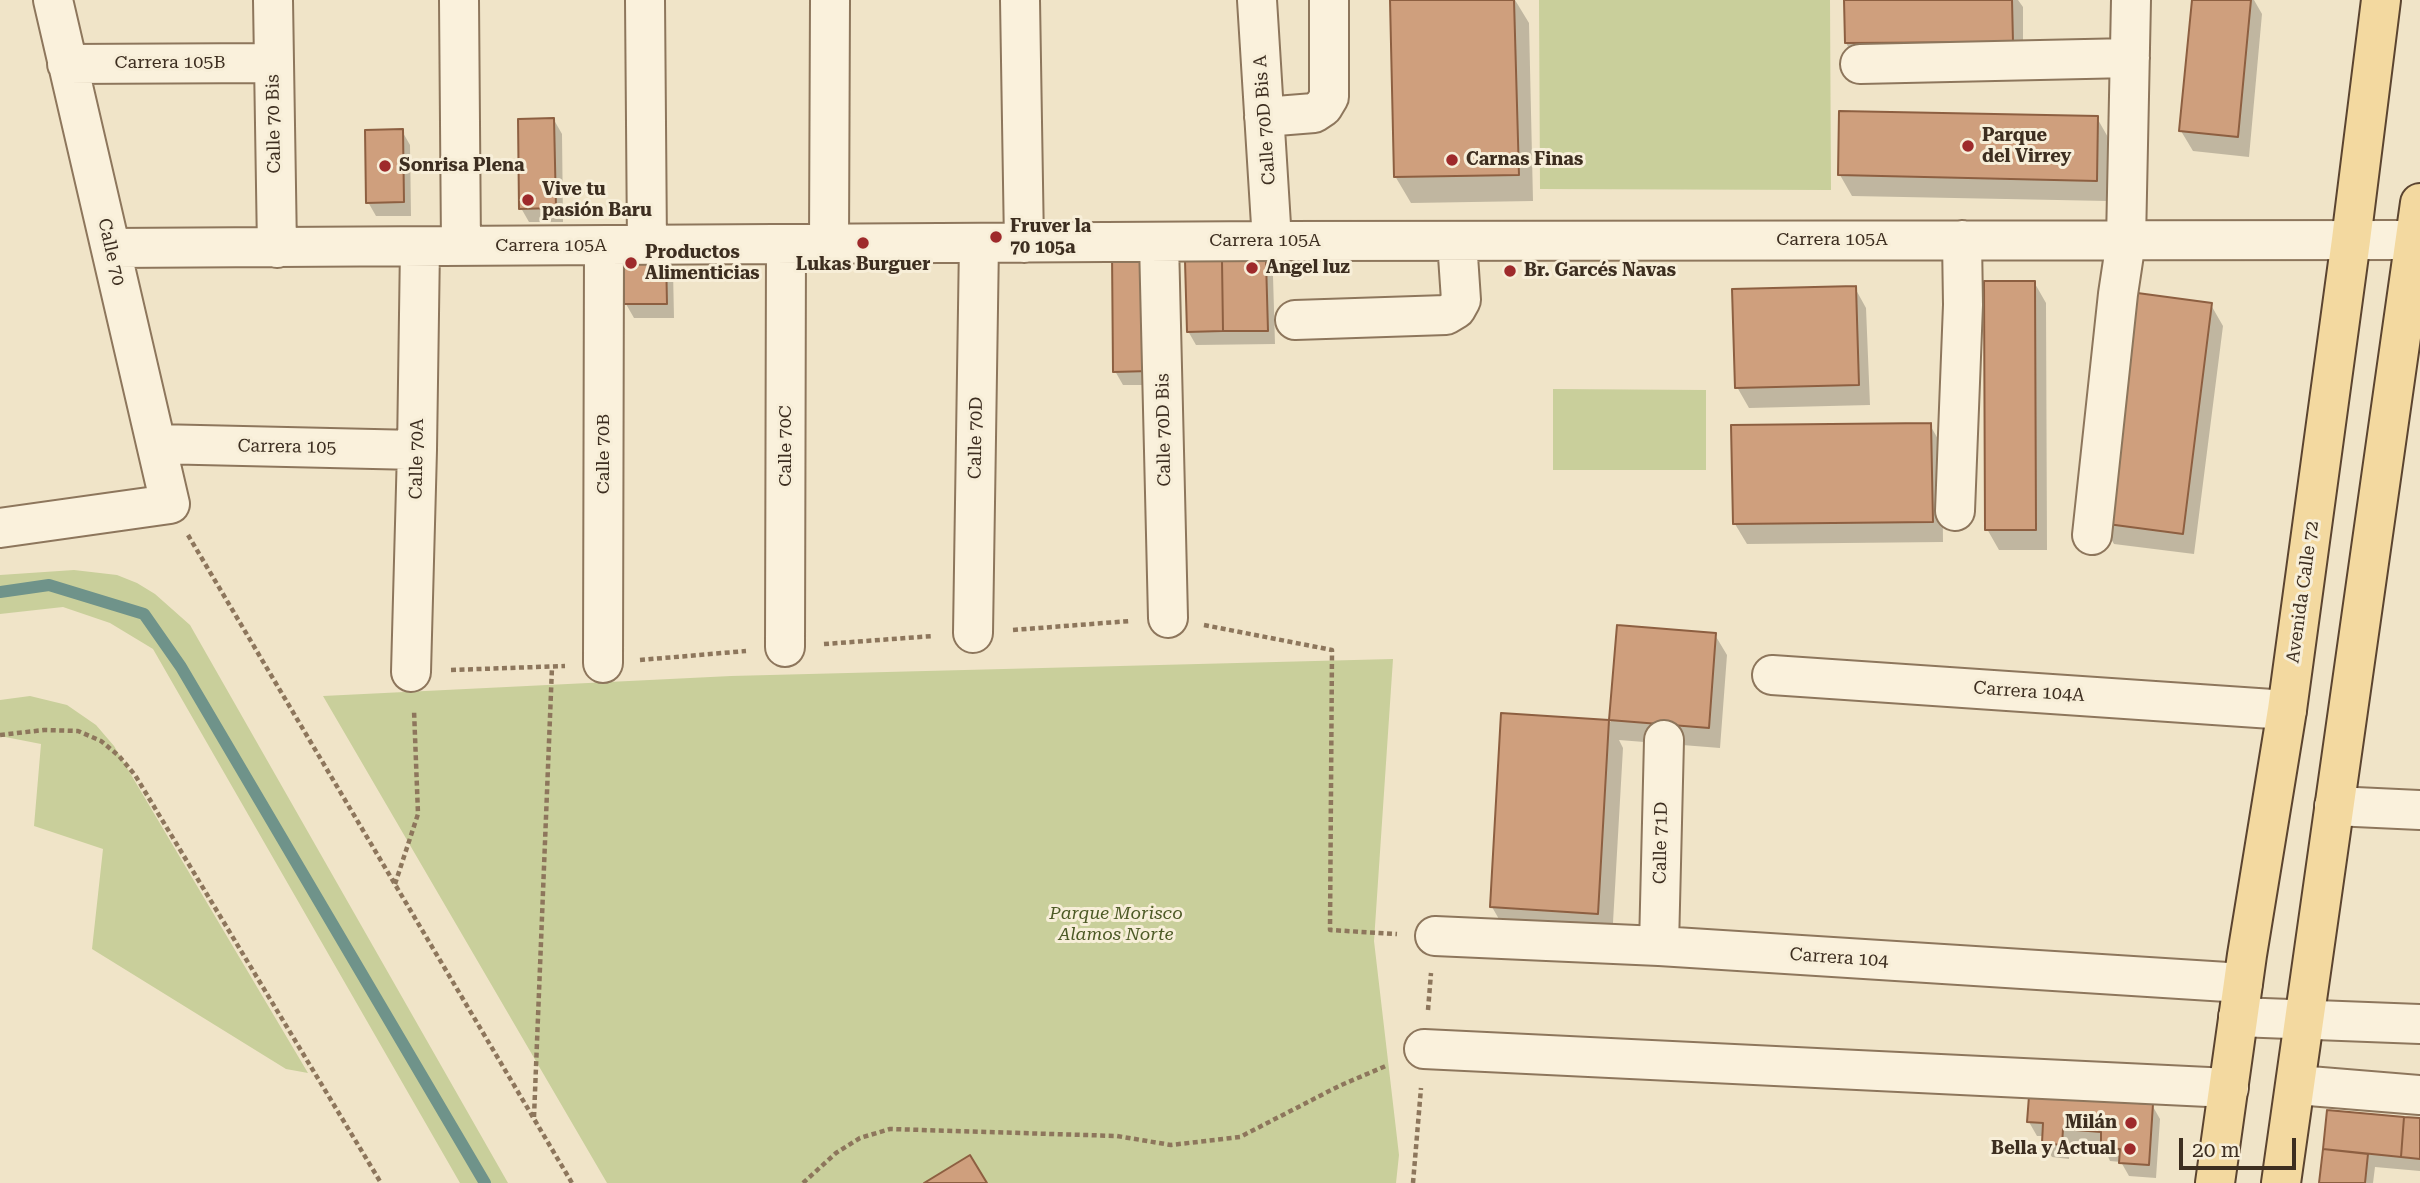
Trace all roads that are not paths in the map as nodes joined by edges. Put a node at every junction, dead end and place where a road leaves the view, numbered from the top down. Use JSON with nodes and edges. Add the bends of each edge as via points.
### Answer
{"nodes":[{"id":1,"x":53,"y":0,"type":"edge"},
{"id":2,"x":273,"y":0,"type":"edge"},
{"id":3,"x":459,"y":0,"type":"edge"},
{"id":4,"x":645,"y":0,"type":"edge"},
{"id":5,"x":830,"y":0,"type":"edge"},
{"id":6,"x":1020,"y":0,"type":"edge"},
{"id":7,"x":1257,"y":0,"type":"edge"},
{"id":8,"x":1329,"y":0,"type":"edge"},
{"id":9,"x":2131,"y":0,"type":"edge"},
{"id":10,"x":2381,"y":0,"type":"edge"},
{"id":11,"x":2130,"y":58,"type":"junction"},
{"id":12,"x":273,"y":63,"type":"junction"},
{"id":13,"x":67,"y":64,"type":"junction"},
{"id":14,"x":1860,"y":64,"type":"dead end"},
{"id":15,"x":1264,"y":117,"type":"junction"},
{"id":16,"x":2418,"y":228,"type":"edge"},
{"id":17,"x":1962,"y":240,"type":"junction"},
{"id":18,"x":2126,"y":240,"type":"junction"},
{"id":19,"x":2351,"y":240,"type":"junction"},
{"id":20,"x":1272,"y":241,"type":"junction"},
{"id":21,"x":1457,"y":241,"type":"junction"},
{"id":22,"x":1159,"y":242,"type":"junction"},
{"id":23,"x":979,"y":243,"type":"junction"},
{"id":24,"x":1024,"y":243,"type":"junction"},
{"id":25,"x":786,"y":244,"type":"junction"},
{"id":26,"x":829,"y":244,"type":"junction"},
{"id":27,"x":647,"y":245,"type":"junction"},
{"id":28,"x":460,"y":246,"type":"junction"},
{"id":29,"x":604,"y":246,"type":"junction"},
{"id":30,"x":420,"y":247,"type":"junction"},
{"id":31,"x":111,"y":248,"type":"junction"},
{"id":32,"x":277,"y":248,"type":"junction"},
{"id":33,"x":1295,"y":320,"type":"dead end"},
{"id":34,"x":156,"y":444,"type":"junction"},
{"id":35,"x":417,"y":450,"type":"junction"},
{"id":36,"x":1955,"y":511,"type":"dead end"},
{"id":37,"x":0,"y":528,"type":"edge"},
{"id":38,"x":2092,"y":535,"type":"dead end"},
{"id":39,"x":1168,"y":618,"type":"road end"},
{"id":40,"x":973,"y":633,"type":"road end"},
{"id":41,"x":785,"y":647,"type":"road end"},
{"id":42,"x":603,"y":663,"type":"road end"},
{"id":43,"x":411,"y":672,"type":"road end"},
{"id":44,"x":1772,"y":675,"type":"dead end"},
{"id":45,"x":2287,"y":710,"type":"junction"},
{"id":46,"x":1664,"y":740,"type":"dead end"},
{"id":47,"x":2334,"y":806,"type":"junction"},
{"id":48,"x":2420,"y":810,"type":"edge"},
{"id":49,"x":1435,"y":936,"type":"road end"},
{"id":50,"x":1659,"y":946,"type":"junction"},
{"id":51,"x":2241,"y":1000,"type":"junction"},
{"id":52,"x":2304,"y":1020,"type":"junction"},
{"id":53,"x":2420,"y":1024,"type":"edge"},
{"id":54,"x":1424,"y":1049,"type":"road end"},
{"id":55,"x":2297,"y":1086,"type":"junction"},
{"id":56,"x":2229,"y":1088,"type":"junction"},
{"id":57,"x":2420,"y":1095,"type":"edge"},
{"id":58,"x":2215,"y":1183,"type":"edge"},
{"id":59,"x":2281,"y":1183,"type":"edge"}],
"edges":[{"from":1,"to":13,"type":"street","name":"Calle 70"},
{"from":2,"to":12,"type":"street","name":"Calle 70 Bis"},
{"from":3,"to":28,"type":"street"},
{"from":4,"to":27,"type":"street"},
{"from":5,"to":26,"type":"street"},
{"from":6,"to":24,"type":"street"},
{"from":7,"to":15,"type":"street","name":"Calle 70D Bis A"},
{"from":8,"to":15,"type":"street","via":[[1329,97],[1314,113]]},
{"from":9,"to":11,"type":"street"},
{"from":10,"to":19,"type":"main road","name":"Avenida Calle 72"},
{"from":11,"to":14,"type":"street"},
{"from":11,"to":18,"type":"street"},
{"from":12,"to":13,"type":"street","name":"Carrera 105B"},
{"from":12,"to":32,"type":"street","name":"Calle 70 Bis"},
{"from":13,"to":31,"type":"street","name":"Calle 70"},
{"from":15,"to":20,"type":"street","name":"Calle 70D Bis A"},
{"from":16,"to":19,"type":"street","name":"Carrera 105A"},
{"from":16,"to":47,"type":"main road"},
{"from":17,"to":18,"type":"street","name":"Carrera 105A"},
{"from":17,"to":21,"type":"street","name":"Carrera 105A"},
{"from":17,"to":36,"type":"street"},
{"from":18,"to":19,"type":"street","name":"Carrera 105A"},
{"from":18,"to":38,"type":"street"},
{"from":19,"to":45,"type":"main road","name":"Avenida Calle 72"},
{"from":20,"to":21,"type":"street","name":"Carrera 105A"},
{"from":20,"to":22,"type":"street","name":"Carrera 105A"},
{"from":21,"to":33,"type":"street","via":[[1461,300],[1446,315]]},
{"from":22,"to":24,"type":"street","name":"Carrera 105A"},
{"from":22,"to":39,"type":"street","name":"Calle 70D Bis"},
{"from":23,"to":24,"type":"street","name":"Carrera 105A"},
{"from":23,"to":26,"type":"street","name":"Carrera 105A"},
{"from":23,"to":40,"type":"street","name":"Calle 70D"},
{"from":25,"to":26,"type":"street","name":"Carrera 105A"},
{"from":25,"to":27,"type":"street","name":"Carrera 105A"},
{"from":25,"to":41,"type":"street","name":"Calle 70C"},
{"from":27,"to":29,"type":"street","name":"Carrera 105A"},
{"from":28,"to":29,"type":"street","name":"Carrera 105A"},
{"from":28,"to":30,"type":"street","name":"Carrera 105A"},
{"from":29,"to":42,"type":"street","name":"Calle 70B"},
{"from":30,"to":32,"type":"street","name":"Carrera 105A"},
{"from":30,"to":35,"type":"street","name":"Calle 70A"},
{"from":31,"to":32,"type":"street","name":"Carrera 105A"},
{"from":31,"to":34,"type":"street","name":"Calle 70"},
{"from":34,"to":35,"type":"street","name":"Carrera 105"},
{"from":34,"to":37,"type":"street","name":"Calle 70","via":[[170,504]]},
{"from":35,"to":43,"type":"street","name":"Calle 70A"},
{"from":44,"to":45,"type":"street","name":"Carrera 104A"},
{"from":45,"to":51,"type":"main road","name":"Avenida Calle 72"},
{"from":46,"to":50,"type":"street","name":"Calle 71D"},
{"from":47,"to":48,"type":"street"},
{"from":47,"to":52,"type":"main road"},
{"from":49,"to":50,"type":"street","name":"Carrera 104"},
{"from":50,"to":51,"type":"street","name":"Carrera 104"},
{"from":51,"to":52,"type":"street","name":"Carrera 104"},
{"from":51,"to":56,"type":"main road","name":"Avenida Calle 72"},
{"from":52,"to":53,"type":"street","name":"Carrera 104"},
{"from":52,"to":55,"type":"main road"},
{"from":54,"to":56,"type":"street"},
{"from":55,"to":57,"type":"street"},
{"from":55,"to":59,"type":"main road"},
{"from":56,"to":58,"type":"main road","name":"Avenida Calle 72"}]}
